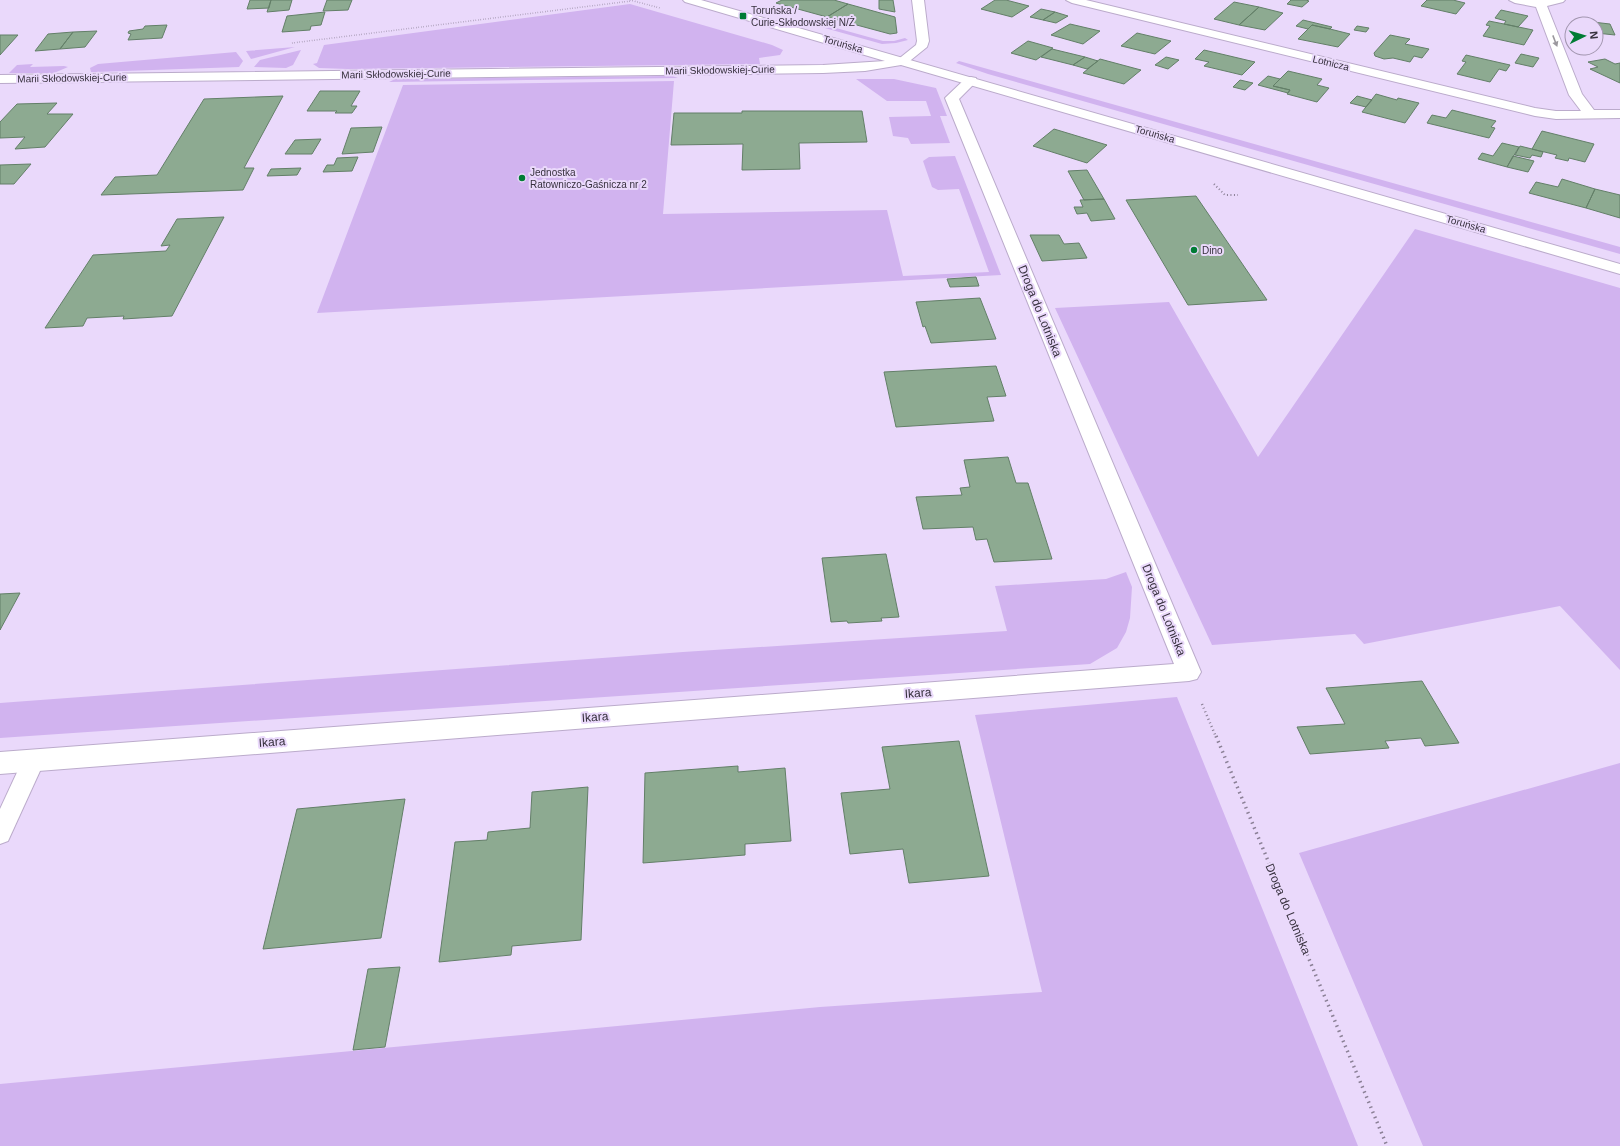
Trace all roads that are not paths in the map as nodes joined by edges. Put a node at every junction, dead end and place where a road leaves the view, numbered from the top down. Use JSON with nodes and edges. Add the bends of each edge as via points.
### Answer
{"nodes":[{"id":1,"x":689,"y":0,"type":"edge"},
{"id":2,"x":918,"y":0,"type":"edge"},
{"id":3,"x":1072,"y":0,"type":"edge"},
{"id":4,"x":1515,"y":0,"type":"edge"},
{"id":5,"x":1560,"y":0,"type":"edge"},
{"id":6,"x":1541,"y":4,"type":"junction"},
{"id":7,"x":817,"y":47,"type":"junction"},
{"id":8,"x":902,"y":61,"type":"junction"},
{"id":9,"x":792,"y":69,"type":"junction"},
{"id":10,"x":0,"y":79,"type":"edge"},
{"id":11,"x":971,"y":81,"type":"junction"},
{"id":12,"x":1620,"y":114,"type":"edge"},
{"id":13,"x":1590,"y":115,"type":"junction"},
{"id":14,"x":1620,"y":269,"type":"edge"},
{"id":15,"x":1189,"y":672,"type":"joint"},
{"id":16,"x":34,"y":760,"type":"junction"},
{"id":17,"x":0,"y":763,"type":"edge"},
{"id":18,"x":0,"y":834,"type":"edge"}],
"edges":[{"from":1,"to":7,"type":"street","name":"Toruńska"},
{"from":2,"to":8,"type":"street","via":[[923,41],[921,47]]},
{"from":3,"to":13,"type":"street","name":"Lotnicza","via":[[1535,112]]},
{"from":4,"to":6,"type":"street"},
{"from":5,"to":6,"type":"street"},
{"from":6,"to":13,"type":"street","one_way":true,"via":[[1576,95]]},
{"from":7,"to":8,"type":"street","name":"Toruńska"},
{"from":7,"to":9,"type":"street","name":"Marii Skłodowskiej-Curie"},
{"from":8,"to":9,"type":"street","name":"Marii Skłodowskiej-Curie","via":[[865,67]]},
{"from":8,"to":11,"type":"street","name":"Toruńska"},
{"from":9,"to":10,"type":"street","name":"Marii Skłodowskiej-Curie"},
{"from":11,"to":14,"type":"street","name":"Toruńska"},
{"from":11,"to":15,"type":"street","name":"Droga do Lotniska","via":[[952,98]]},
{"from":12,"to":13,"type":"street","name":"Lotnicza"},
{"from":15,"to":16,"type":"street","name":"Ikara"},
{"from":16,"to":17,"type":"street","name":"Ikara"},
{"from":16,"to":18,"type":"lane"}]}
